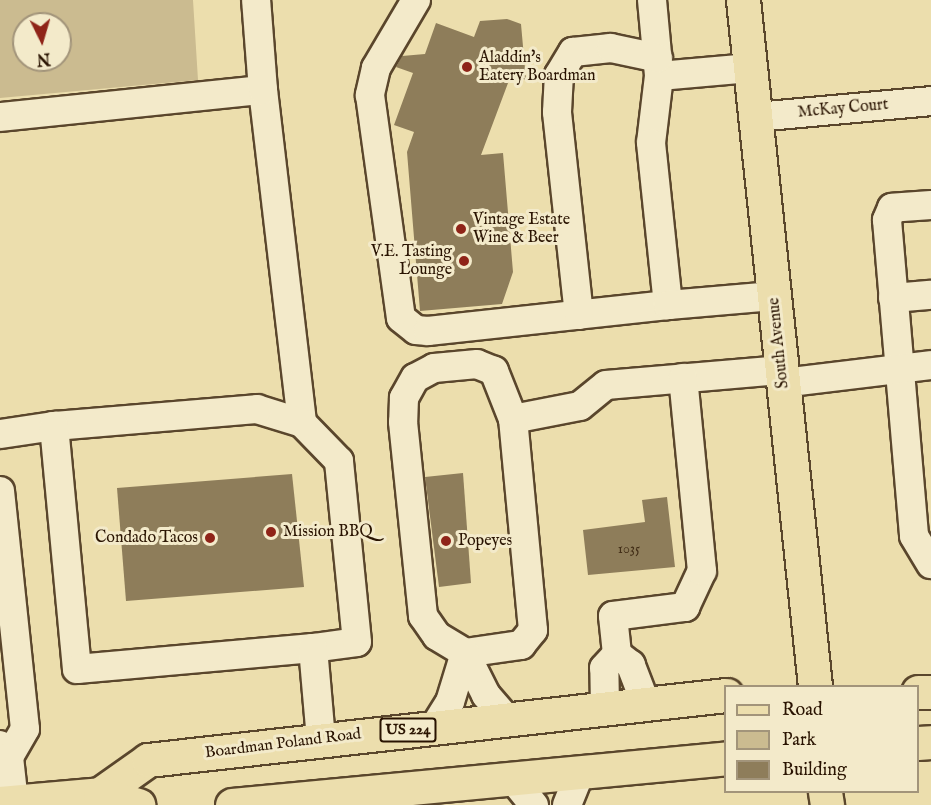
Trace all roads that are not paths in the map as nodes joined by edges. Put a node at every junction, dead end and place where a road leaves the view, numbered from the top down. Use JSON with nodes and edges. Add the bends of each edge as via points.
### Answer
{"nodes":[{"id":1,"x":256,"y":0,"type":"edge"},
{"id":2,"x":416,"y":0,"type":"edge"},
{"id":3,"x":652,"y":0,"type":"edge"},
{"id":4,"x":743,"y":0,"type":"edge"},
{"id":5,"x":658,"y":67,"type":"junction"},
{"id":6,"x":750,"y":68,"type":"junction"},
{"id":7,"x":263,"y":90,"type":"junction"},
{"id":8,"x":931,"y":101,"type":"edge"},
{"id":9,"x":0,"y":117,"type":"edge"},
{"id":10,"x":756,"y":117,"type":"junction"},
{"id":11,"x":931,"y":205,"type":"edge"},
{"id":12,"x":931,"y":295,"type":"edge"},
{"id":13,"x":774,"y":296,"type":"junction"},
{"id":14,"x":893,"y":298,"type":"junction"},
{"id":15,"x":668,"y":305,"type":"junction"},
{"id":16,"x":579,"y":315,"type":"junction"},
{"id":17,"x":931,"y":365,"type":"edge"},
{"id":18,"x":900,"y":372,"type":"junction"},
{"id":19,"x":783,"y":376,"type":"junction"},
{"id":20,"x":683,"y":378,"type":"junction"},
{"id":21,"x":513,"y":419,"type":"junction"},
{"id":22,"x":302,"y":423,"type":"junction"},
{"id":23,"x":54,"y":426,"type":"junction"},
{"id":24,"x":0,"y":434,"type":"edge"},
{"id":25,"x":0,"y":491,"type":"edge"},
{"id":26,"x":931,"y":564,"type":"edge"},
{"id":27,"x":313,"y":648,"type":"junction"},
{"id":28,"x":465,"y":653,"type":"junction"},
{"id":29,"x":617,"y":654,"type":"junction"},
{"id":30,"x":815,"y":685,"type":"edge"},
{"id":31,"x":724,"y":695,"type":"edge"},
{"id":32,"x":645,"y":702,"type":"junction"},
{"id":33,"x":604,"y":706,"type":"junction"},
{"id":34,"x":506,"y":718,"type":"junction"},
{"id":35,"x":435,"y":726,"type":"junction"},
{"id":36,"x":321,"y":740,"type":"junction"},
{"id":37,"x":5,"y":751,"type":"edge"},
{"id":38,"x":724,"y":758,"type":"edge"},
{"id":39,"x":580,"y":772,"type":"junction"},
{"id":40,"x":512,"y":778,"type":"junction"},
{"id":41,"x":101,"y":799,"type":"edge"},
{"id":42,"x":7,"y":802,"type":"edge"},
{"id":43,"x":138,"y":805,"type":"edge"},
{"id":44,"x":232,"y":805,"type":"edge"},
{"id":45,"x":534,"y":805,"type":"edge"},
{"id":46,"x":567,"y":805,"type":"edge"}],
"edges":[{"from":1,"to":7,"type":"street"},
{"from":2,"to":16,"type":"street","via":[[376,68],[370,95],[401,318],[416,330],[428,331]]},
{"from":3,"to":5,"type":"street"},
{"from":4,"to":6,"type":"main road","name":"South Avenue"},
{"from":5,"to":6,"type":"street"},
{"from":5,"to":15,"type":"street","via":[[651,143]]},
{"from":5,"to":16,"type":"street","via":[[611,48],[573,52],[559,75],[557,112]]},
{"from":6,"to":10,"type":"main road","name":"South Avenue"},
{"from":7,"to":9,"type":"street"},
{"from":7,"to":22,"type":"street"},
{"from":8,"to":10,"type":"street","name":"McKay Court"},
{"from":10,"to":13,"type":"main road","name":"South Avenue"},
{"from":11,"to":14,"type":"street","via":[[888,212]]},
{"from":12,"to":14,"type":"street"},
{"from":13,"to":15,"type":"street"},
{"from":13,"to":19,"type":"main road","name":"South Avenue"},
{"from":14,"to":18,"type":"street"},
{"from":15,"to":16,"type":"street"},
{"from":17,"to":18,"type":"street"},
{"from":18,"to":19,"type":"street"},
{"from":18,"to":26,"type":"street","via":[[914,536]]},
{"from":19,"to":20,"type":"street"},
{"from":19,"to":30,"type":"main road","name":"South Avenue"},
{"from":20,"to":21,"type":"street","via":[[606,385],[580,406]]},
{"from":20,"to":29,"type":"street","via":[[702,571],[685,607],[613,616]]},
{"from":21,"to":28,"type":"street","via":[[533,630],[521,645]]},
{"from":21,"to":28,"type":"street","via":[[494,371],[477,364],[434,368],[415,378],[404,398],[423,616],[437,636]]},
{"from":22,"to":23,"type":"street","via":[[257,409]]},
{"from":22,"to":27,"type":"street","via":[[339,461],[357,642]]},
{"from":23,"to":24,"type":"street"},
{"from":23,"to":27,"type":"street","via":[[77,669]]},
{"from":25,"to":37,"type":"street","via":[[25,729]]},
{"from":27,"to":36,"type":"street"},
{"from":28,"to":34,"type":"street","via":[[486,695]]},
{"from":28,"to":35,"type":"street","via":[[450,702]]},
{"from":29,"to":32,"type":"street","via":[[631,665]]},
{"from":29,"to":33,"type":"street","via":[[604,668]]},
{"from":31,"to":32,"type":"main road","name":"Boardman Poland Road","number":"US 224"},
{"from":32,"to":33,"type":"main road","name":"Boardman Poland Road","number":"US 224"},
{"from":33,"to":34,"type":"main road","name":"Boardman Poland Road","number":"US 224"},
{"from":34,"to":35,"type":"main road","name":"Boardman Poland Road","number":"US 224"},
{"from":35,"to":36,"type":"main road","name":"Boardman Poland Road","number":"US 224"},
{"from":36,"to":41,"type":"main road","name":"Boardman Poland Road","number":"US 224","via":[[148,760]]},
{"from":37,"to":42,"type":"street"},
{"from":38,"to":39,"type":"main road"},
{"from":39,"to":40,"type":"main road"},
{"from":39,"to":46,"type":"street"},
{"from":40,"to":44,"type":"main road"},
{"from":40,"to":45,"type":"street"},
{"from":41,"to":42,"type":"main road","name":"Boardman Poland Road","number":"US 224"},
{"from":41,"to":43,"type":"main road","name":"Boardman Poland Road","number":"US 224"}]}
